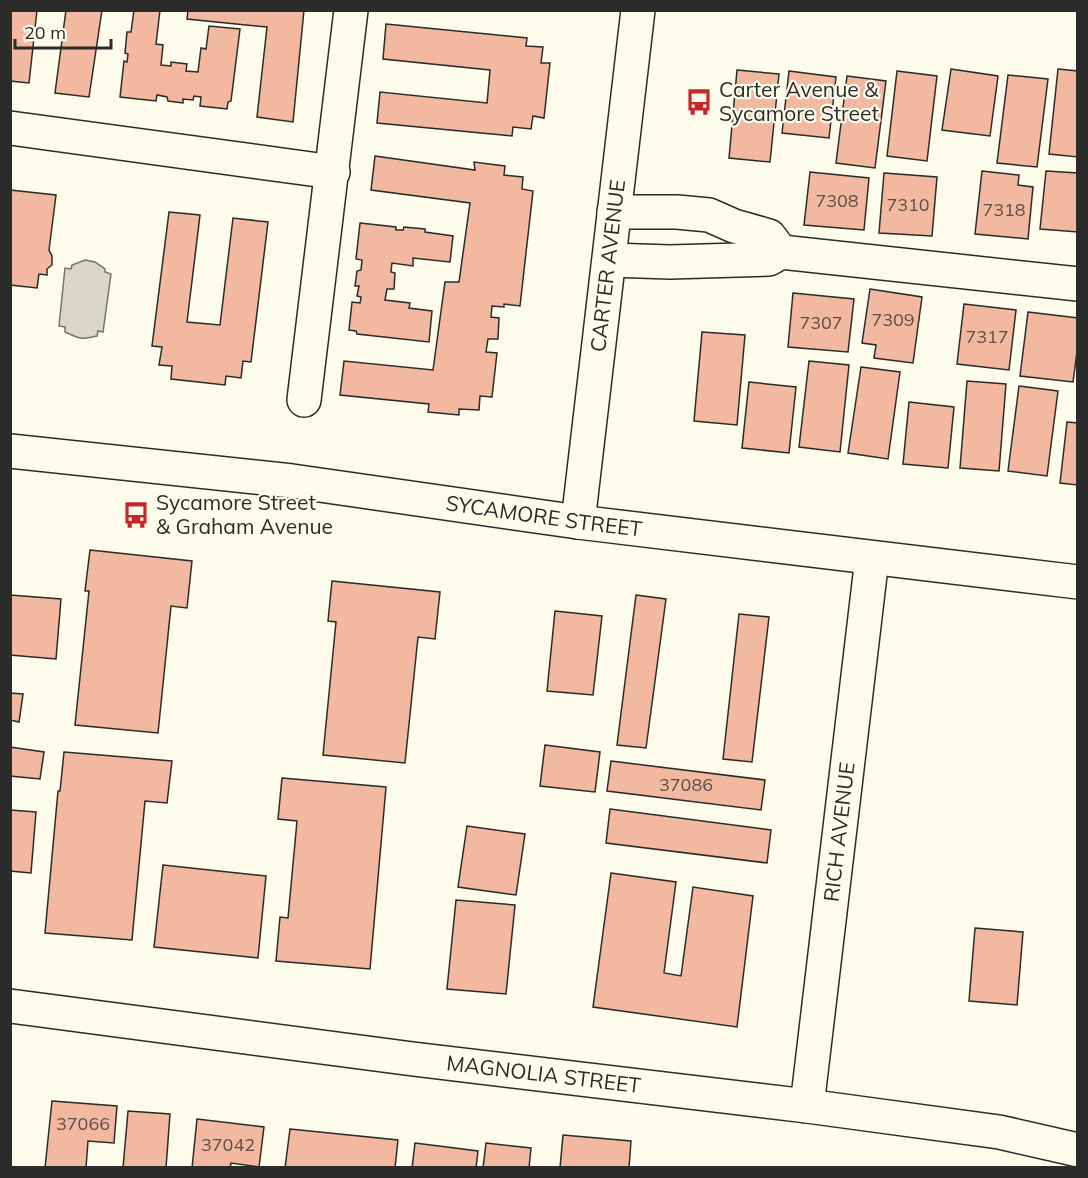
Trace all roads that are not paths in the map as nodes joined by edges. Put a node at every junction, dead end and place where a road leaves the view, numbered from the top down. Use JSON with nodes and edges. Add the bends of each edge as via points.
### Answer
{"nodes":[{"id":1,"x":351,"y":10,"type":"edge"},
{"id":2,"x":639,"y":10,"type":"edge"},
{"id":3,"x":10,"y":128,"type":"edge"},
{"id":4,"x":333,"y":172,"type":"junction"},
{"id":5,"x":614,"y":212,"type":"junction"},
{"id":6,"x":781,"y":252,"type":"junction"},
{"id":7,"x":610,"y":260,"type":"junction"},
{"id":8,"x":1077,"y":284,"type":"edge"},
{"id":9,"x":304,"y":400,"type":"dead end"},
{"id":10,"x":10,"y":451,"type":"edge"},
{"id":11,"x":578,"y":522,"type":"junction"},
{"id":12,"x":872,"y":558,"type":"junction"},
{"id":13,"x":1077,"y":582,"type":"edge"},
{"id":14,"x":10,"y":1006,"type":"edge"},
{"id":15,"x":807,"y":1106,"type":"junction"},
{"id":16,"x":1077,"y":1150,"type":"edge"}],
"edges":[{"from":1,"to":4,"type":"street"},
{"from":2,"to":5,"type":"street","name":"CARTER AVENUE"},
{"from":3,"to":4,"type":"street"},
{"from":4,"to":9,"type":"street"},
{"from":5,"to":6,"type":"street","via":[[709,215],[769,236]]},
{"from":5,"to":7,"type":"street","name":"CARTER AVENUE"},
{"from":6,"to":7,"type":"street","via":[[769,259]]},
{"from":6,"to":8,"type":"street"},
{"from":7,"to":11,"type":"street","name":"CARTER AVENUE"},
{"from":10,"to":11,"type":"street","name":"SYCAMORE STREET","via":[[292,482]]},
{"from":11,"to":12,"type":"street","name":"SYCAMORE STREET"},
{"from":12,"to":13,"type":"street","name":"SYCAMORE STREET"},
{"from":12,"to":15,"type":"street","name":"RICH AVENUE"},
{"from":14,"to":15,"type":"street","name":"MAGNOLIA STREET"},
{"from":15,"to":16,"type":"street","name":"MAGNOLIA STREET","via":[[999,1132]]}]}
